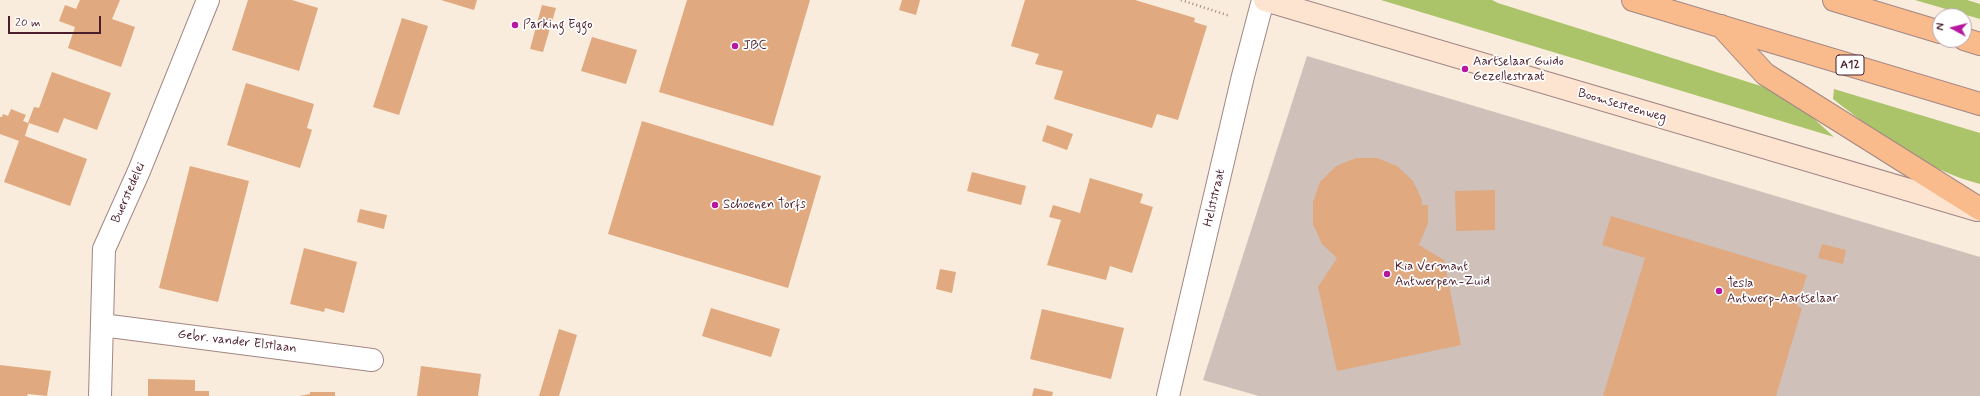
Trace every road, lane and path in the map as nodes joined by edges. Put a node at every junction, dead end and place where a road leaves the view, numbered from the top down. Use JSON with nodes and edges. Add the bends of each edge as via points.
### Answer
{"nodes":[{"id":1,"x":208,"y":0,"type":"edge"},
{"id":2,"x":1264,"y":0,"type":"edge"},
{"id":3,"x":1633,"y":0,"type":"edge"},
{"id":4,"x":1834,"y":0,"type":"edge"},
{"id":5,"x":1721,"y":26,"type":"junction"},
{"id":6,"x":1932,"y":30,"type":"edge"},
{"id":7,"x":1980,"y":104,"type":"edge"},
{"id":8,"x":1980,"y":210,"type":"edge"},
{"id":9,"x":102,"y":325,"type":"junction"},
{"id":10,"x":372,"y":360,"type":"dead end"},
{"id":11,"x":100,"y":396,"type":"edge"},
{"id":12,"x":1168,"y":396,"type":"edge"}],
"edges":[{"from":1,"to":9,"type":"street","name":"Buerstedelei","via":[[139,171],[104,249]]},
{"from":2,"to":8,"type":"main road","name":"Boomsesteenweg"},
{"from":2,"to":12,"type":"street","name":"Helststraat","via":[[1243,76]]},
{"from":3,"to":5,"type":"highway","number":"A12"},
{"from":4,"to":6,"type":"highway"},
{"from":5,"to":7,"type":"highway","number":"A12"},
{"from":5,"to":8,"type":"highway","via":[[1765,74]]},
{"from":9,"to":10,"type":"street","name":"Gebr. vander Elstlaan"},
{"from":9,"to":11,"type":"street","name":"Buerstedelei"}]}
